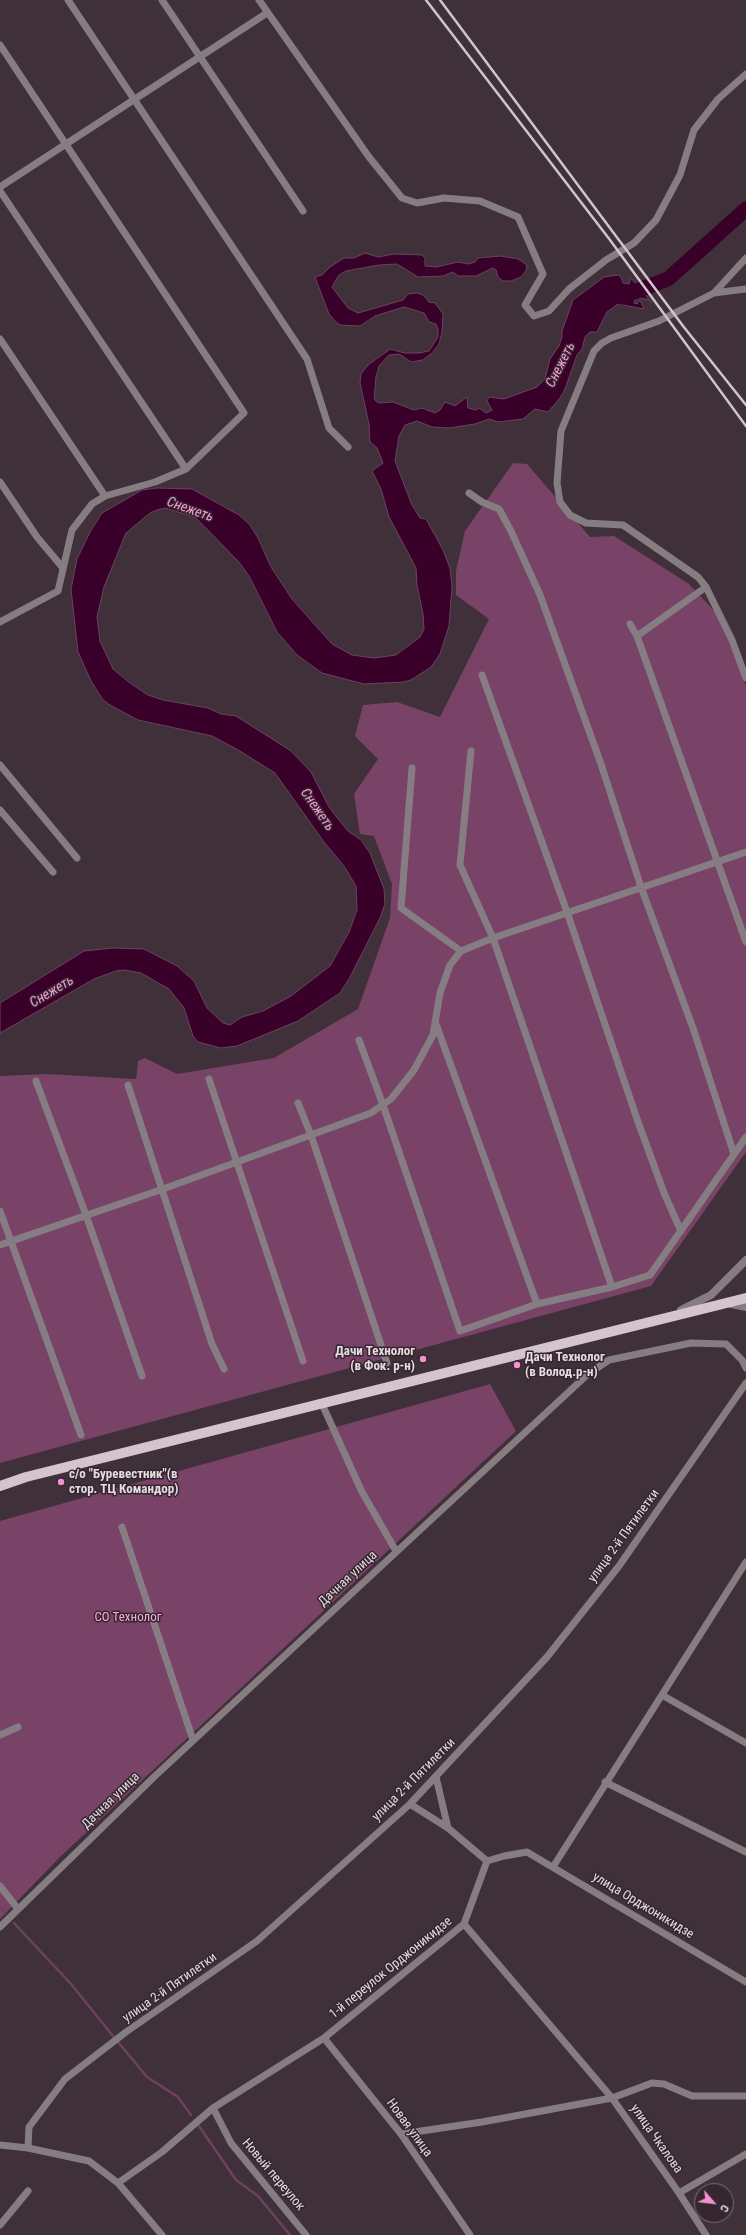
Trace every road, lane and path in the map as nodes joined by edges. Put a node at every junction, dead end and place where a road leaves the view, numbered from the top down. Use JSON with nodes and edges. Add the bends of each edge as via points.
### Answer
{"nodes":[{"id":1,"x":68,"y":0,"type":"edge"},
{"id":2,"x":162,"y":0,"type":"edge"},
{"id":3,"x":259,"y":0,"type":"edge"},
{"id":4,"x":267,"y":13,"type":"junction"},
{"id":5,"x":0,"y":45,"type":"edge"},
{"id":6,"x":200,"y":56,"type":"junction"},
{"id":7,"x":746,"y":74,"type":"edge"},
{"id":8,"x":133,"y":99,"type":"junction"},
{"id":9,"x":67,"y":145,"type":"junction"},
{"id":10,"x":0,"y":188,"type":"edge"},
{"id":11,"x":0,"y":191,"type":"edge"},
{"id":12,"x":303,"y":211,"type":"dead end"},
{"id":13,"x":746,"y":258,"type":"edge"},
{"id":14,"x":746,"y":289,"type":"edge"},
{"id":15,"x":714,"y":293,"type":"junction"},
{"id":16,"x":0,"y":339,"type":"edge"},
{"id":17,"x":348,"y":447,"type":"dead end"},
{"id":18,"x":186,"y":469,"type":"junction"},
{"id":19,"x":0,"y":482,"type":"edge"},
{"id":20,"x":469,"y":493,"type":"dead end"},
{"id":21,"x":105,"y":496,"type":"junction"},
{"id":22,"x":63,"y":568,"type":"junction"},
{"id":23,"x":706,"y":587,"type":"junction"},
{"id":24,"x":0,"y":622,"type":"edge"},
{"id":25,"x":630,"y":624,"type":"dead end"},
{"id":26,"x":637,"y":636,"type":"junction"},
{"id":27,"x":482,"y":675,"type":"dead end"},
{"id":28,"x":746,"y":678,"type":"edge"},
{"id":29,"x":471,"y":751,"type":"dead end"},
{"id":30,"x":0,"y":765,"type":"edge"},
{"id":31,"x":412,"y":768,"type":"dead end"},
{"id":32,"x":0,"y":810,"type":"edge"},
{"id":33,"x":746,"y":852,"type":"edge"},
{"id":34,"x":77,"y":858,"type":"dead end"},
{"id":35,"x":719,"y":861,"type":"junction"},
{"id":36,"x":53,"y":872,"type":"dead end"},
{"id":37,"x":641,"y":887,"type":"junction"},
{"id":38,"x":567,"y":912,"type":"junction"},
{"id":39,"x":493,"y":938,"type":"junction"},
{"id":40,"x":746,"y":942,"type":"edge"},
{"id":41,"x":461,"y":951,"type":"junction"},
{"id":42,"x":435,"y":1022,"type":"junction"},
{"id":43,"x":359,"y":1040,"type":"dead end"},
{"id":44,"x":209,"y":1079,"type":"dead end"},
{"id":45,"x":36,"y":1081,"type":"dead end"},
{"id":46,"x":128,"y":1085,"type":"dead end"},
{"id":47,"x":298,"y":1103,"type":"dead end"},
{"id":48,"x":383,"y":1105,"type":"junction"},
{"id":49,"x":311,"y":1135,"type":"junction"},
{"id":50,"x":746,"y":1137,"type":"edge"},
{"id":51,"x":734,"y":1154,"type":"junction"},
{"id":52,"x":236,"y":1162,"type":"junction"},
{"id":53,"x":161,"y":1189,"type":"junction"},
{"id":54,"x":0,"y":1211,"type":"edge"},
{"id":55,"x":86,"y":1215,"type":"junction"},
{"id":56,"x":681,"y":1231,"type":"junction"},
{"id":57,"x":10,"y":1241,"type":"junction"},
{"id":58,"x":0,"y":1245,"type":"edge"},
{"id":59,"x":746,"y":1260,"type":"edge"},
{"id":60,"x":612,"y":1287,"type":"junction"},
{"id":61,"x":746,"y":1298,"type":"edge"},
{"id":62,"x":726,"y":1303,"type":"junction"},
{"id":63,"x":537,"y":1304,"type":"junction"},
{"id":64,"x":746,"y":1308,"type":"edge"},
{"id":65,"x":652,"y":1321,"type":"junction"},
{"id":66,"x":303,"y":1361,"type":"dead end"},
{"id":67,"x":387,"y":1363,"type":"dead end"},
{"id":68,"x":746,"y":1368,"type":"edge"},
{"id":69,"x":224,"y":1369,"type":"dead end"},
{"id":70,"x":142,"y":1376,"type":"dead end"},
{"id":71,"x":746,"y":1383,"type":"edge"},
{"id":72,"x":322,"y":1404,"type":"junction"},
{"id":73,"x":81,"y":1435,"type":"dead end"},
{"id":74,"x":0,"y":1486,"type":"edge"},
{"id":75,"x":122,"y":1527,"type":"dead end"},
{"id":76,"x":396,"y":1551,"type":"junction"},
{"id":77,"x":745,"y":1566,"type":"edge"},
{"id":78,"x":662,"y":1694,"type":"junction"},
{"id":79,"x":18,"y":1727,"type":"dead end"},
{"id":80,"x":0,"y":1735,"type":"edge"},
{"id":81,"x":193,"y":1740,"type":"junction"},
{"id":82,"x":746,"y":1743,"type":"edge"},
{"id":83,"x":436,"y":1777,"type":"junction"},
{"id":84,"x":605,"y":1782,"type":"junction"},
{"id":85,"x":410,"y":1804,"type":"junction"},
{"id":86,"x":448,"y":1828,"type":"junction"},
{"id":87,"x":746,"y":1852,"type":"edge"},
{"id":88,"x":487,"y":1862,"type":"junction"},
{"id":89,"x":553,"y":1867,"type":"junction"},
{"id":90,"x":0,"y":1886,"type":"edge"},
{"id":91,"x":18,"y":1909,"type":"junction"},
{"id":92,"x":464,"y":1924,"type":"junction"},
{"id":93,"x":0,"y":1927,"type":"edge"},
{"id":94,"x":746,"y":1982,"type":"edge"},
{"id":95,"x":324,"y":2038,"type":"junction"},
{"id":96,"x":746,"y":2096,"type":"edge"},
{"id":97,"x":612,"y":2098,"type":"junction"},
{"id":98,"x":213,"y":2108,"type":"junction"},
{"id":99,"x":401,"y":2134,"type":"junction"},
{"id":100,"x":0,"y":2145,"type":"edge"},
{"id":101,"x":28,"y":2148,"type":"junction"},
{"id":102,"x":746,"y":2154,"type":"edge"},
{"id":103,"x":118,"y":2183,"type":"junction"},
{"id":104,"x":28,"y":2191,"type":"dead end"},
{"id":105,"x":679,"y":2192,"type":"junction"},
{"id":106,"x":0,"y":2225,"type":"edge"},
{"id":107,"x":162,"y":2235,"type":"edge"},
{"id":108,"x":306,"y":2235,"type":"edge"},
{"id":109,"x":470,"y":2235,"type":"edge"},
{"id":110,"x":706,"y":2235,"type":"edge"}],
"edges":[{"from":1,"to":8,"type":"street"},
{"from":2,"to":6,"type":"street"},
{"from":3,"to":4,"type":"street"},
{"from":4,"to":6,"type":"street"},
{"from":4,"to":7,"type":"street","via":[[369,157],[402,198],[417,203],[444,198],[480,201],[518,217],[543,274],[525,305],[534,316],[549,311],[569,289],[606,260],[634,243],[656,220],[680,175],[694,130],[718,99]]},
{"from":5,"to":9,"type":"street"},
{"from":6,"to":8,"type":"street"},
{"from":6,"to":12,"type":"street"},
{"from":8,"to":9,"type":"street"},
{"from":8,"to":17,"type":"street","via":[[307,359],[329,428]]},
{"from":9,"to":10,"type":"street"},
{"from":9,"to":18,"type":"street","via":[[244,413]]},
{"from":11,"to":18,"type":"street"},
{"from":13,"to":15,"type":"street"},
{"from":14,"to":15,"type":"street"},
{"from":15,"to":23,"type":"street","via":[[659,321],[602,343],[594,351],[561,431],[557,483],[560,502],[570,515],[586,523],[623,525],[698,577]]},
{"from":16,"to":21,"type":"street"},
{"from":18,"to":21,"type":"street","via":[[155,482]]},
{"from":19,"to":22,"type":"street","via":[[37,537]]},
{"from":20,"to":37,"type":"street","via":[[499,510],[540,595],[601,764]]},
{"from":21,"to":22,"type":"street","via":[[92,504],[72,530]]},
{"from":22,"to":24,"type":"street","via":[[58,591]]},
{"from":23,"to":26,"type":"street"},
{"from":23,"to":28,"type":"street","via":[[732,640]]},
{"from":25,"to":26,"type":"street"},
{"from":26,"to":35,"type":"street"},
{"from":27,"to":38,"type":"street"},
{"from":29,"to":39,"type":"street","via":[[460,865]]},
{"from":30,"to":34,"type":"street"},
{"from":31,"to":41,"type":"street","via":[[401,908]]},
{"from":32,"to":36,"type":"street"},
{"from":33,"to":35,"type":"street"},
{"from":35,"to":37,"type":"street"},
{"from":35,"to":40,"type":"street"},
{"from":37,"to":38,"type":"street"},
{"from":37,"to":51,"type":"street","via":[[694,1028]]},
{"from":38,"to":39,"type":"street"},
{"from":38,"to":56,"type":"street","via":[[664,1194]]},
{"from":39,"to":41,"type":"street"},
{"from":39,"to":60,"type":"street"},
{"from":41,"to":42,"type":"street","via":[[450,965],[440,993]]},
{"from":42,"to":48,"type":"street","via":[[433,1035],[414,1070],[391,1100]]},
{"from":42,"to":63,"type":"street"},
{"from":43,"to":48,"type":"street"},
{"from":44,"to":52,"type":"street"},
{"from":45,"to":55,"type":"street"},
{"from":46,"to":53,"type":"street"},
{"from":47,"to":49,"type":"street"},
{"from":48,"to":49,"type":"street","via":[[371,1114]]},
{"from":48,"to":63,"type":"street","via":[[460,1331]]},
{"from":49,"to":52,"type":"street"},
{"from":49,"to":67,"type":"street"},
{"from":50,"to":51,"type":"street"},
{"from":51,"to":56,"type":"street"},
{"from":52,"to":53,"type":"street"},
{"from":52,"to":66,"type":"street"},
{"from":53,"to":55,"type":"street"},
{"from":53,"to":69,"type":"street","via":[[212,1344]]},
{"from":54,"to":57,"type":"street"},
{"from":55,"to":57,"type":"street"},
{"from":55,"to":70,"type":"street"},
{"from":56,"to":60,"type":"street","via":[[650,1275]]},
{"from":57,"to":58,"type":"street"},
{"from":57,"to":73,"type":"street"},
{"from":59,"to":65,"type":"street","via":[[711,1295],[687,1308]]},
{"from":60,"to":63,"type":"street"},
{"from":61,"to":62,"type":"main road"},
{"from":62,"to":64,"type":"street"},
{"from":62,"to":65,"type":"main road"},
{"from":65,"to":72,"type":"main road"},
{"from":68,"to":76,"type":"street","name":"Дачная улица","via":[[742,1360],[726,1344],[691,1343],[609,1360],[588,1374]]},
{"from":71,"to":83,"type":"street","name":"улица 2-й Пятилетки","via":[[619,1566],[547,1656]]},
{"from":72,"to":74,"type":"main road","via":[[26,1477]]},
{"from":72,"to":76,"type":"street","via":[[362,1492]]},
{"from":75,"to":81,"type":"street"},
{"from":76,"to":81,"type":"street","name":"Дачная улица"},
{"from":77,"to":78,"type":"street"},
{"from":78,"to":82,"type":"street"},
{"from":78,"to":84,"type":"street"},
{"from":79,"to":80,"type":"street"},
{"from":81,"to":91,"type":"street","name":"Дачная улица"},
{"from":83,"to":85,"type":"street","name":"улица 2-й Пятилетки"},
{"from":83,"to":86,"type":"street"},
{"from":84,"to":87,"type":"street"},
{"from":84,"to":89,"type":"street"},
{"from":85,"to":86,"type":"street"},
{"from":85,"to":101,"type":"street","name":"улица 2-й Пятилетки","via":[[257,1941],[126,2032],[65,2079],[29,2127]]},
{"from":86,"to":88,"type":"street"},
{"from":88,"to":89,"type":"street","name":"улица Орджоникидзе","via":[[527,1852]]},
{"from":88,"to":92,"type":"street","name":"1-й переулок Орджоникидзе"},
{"from":89,"to":94,"type":"street","name":"улица Орджоникидзе"},
{"from":90,"to":91,"type":"street"},
{"from":91,"to":93,"type":"street","name":"Дачная улица"},
{"from":92,"to":95,"type":"street","name":"1-й переулок Орджоникидзе"},
{"from":92,"to":97,"type":"street","name":"улица Чкалова"},
{"from":95,"to":98,"type":"street","name":"1-й переулок Орджоникидзе"},
{"from":95,"to":99,"type":"street","name":"Новая улица"},
{"from":96,"to":97,"type":"street","via":[[692,2096],[664,2084],[652,2083]]},
{"from":97,"to":99,"type":"street"},
{"from":97,"to":105,"type":"street","name":"улица Чкалова"},
{"from":98,"to":103,"type":"street","name":"1-й переулок Орджоникидзе","via":[[162,2152]]},
{"from":98,"to":108,"type":"street","name":"Новый переулок","via":[[231,2143]]},
{"from":99,"to":109,"type":"street","name":"Новая улица"},
{"from":100,"to":101,"type":"street"},
{"from":101,"to":103,"type":"street","via":[[89,2161]]},
{"from":102,"to":105,"type":"street"},
{"from":103,"to":107,"type":"street"},
{"from":104,"to":106,"type":"street"},
{"from":105,"to":110,"type":"street","name":"улица Чкалова"}]}
